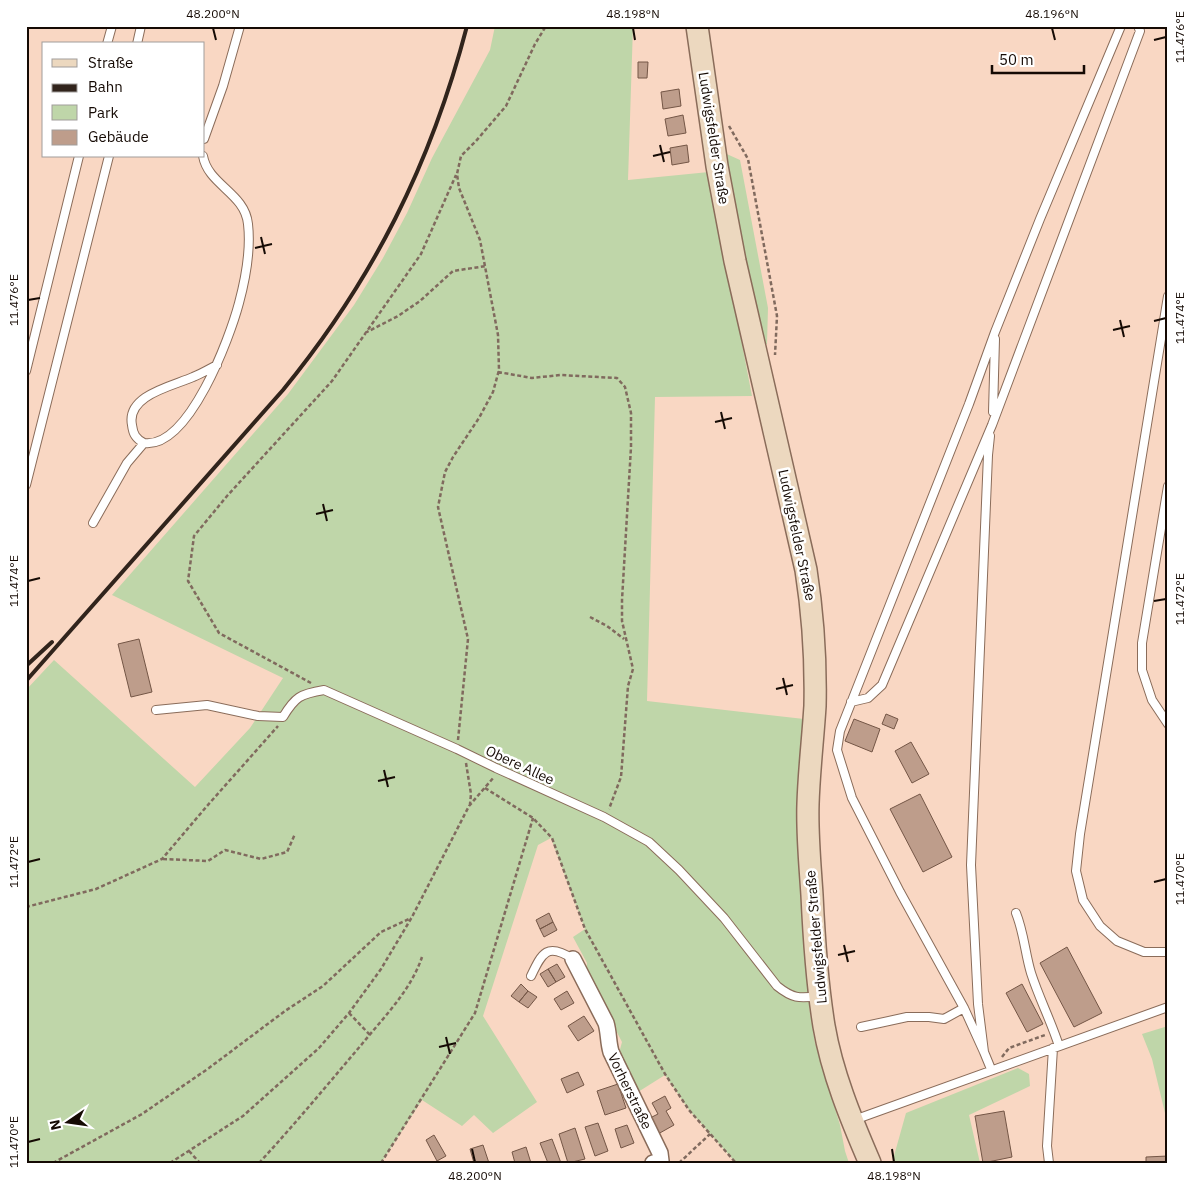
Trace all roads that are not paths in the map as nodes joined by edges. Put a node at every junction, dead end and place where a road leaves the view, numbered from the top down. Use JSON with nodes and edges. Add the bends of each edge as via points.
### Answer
{"nodes":[{"id":1,"x":112,"y":26,"type":"edge"},
{"id":2,"x":141,"y":26,"type":"edge"},
{"id":3,"x":240,"y":26,"type":"edge"},
{"id":4,"x":697,"y":26,"type":"edge"},
{"id":5,"x":1121,"y":26,"type":"edge"},
{"id":6,"x":1138,"y":26,"type":"edge"},
{"id":7,"x":108,"y":42,"type":"edge"},
{"id":8,"x":137,"y":42,"type":"edge"},
{"id":9,"x":205,"y":136,"type":"edge"},
{"id":10,"x":79,"y":158,"type":"edge"},
{"id":11,"x":108,"y":158,"type":"edge"},
{"id":12,"x":204,"y":158,"type":"edge"},
{"id":13,"x":1168,"y":296,"type":"edge"},
{"id":14,"x":995,"y":332,"type":"junction"},
{"id":15,"x":217,"y":365,"type":"junction"},
{"id":16,"x":26,"y":370,"type":"edge"},
{"id":17,"x":992,"y":425,"type":"junction"},
{"id":18,"x":144,"y":443,"type":"junction"},
{"id":19,"x":26,"y":485,"type":"edge"},
{"id":20,"x":1168,"y":486,"type":"edge"},
{"id":21,"x":93,"y":522,"type":"dead end"},
{"id":22,"x":851,"y":702,"type":"junction"},
{"id":23,"x":156,"y":710,"type":"dead end"},
{"id":24,"x":1168,"y":724,"type":"edge"},
{"id":25,"x":1016,"y":913,"type":"dead end"},
{"id":26,"x":1168,"y":952,"type":"edge"},
{"id":27,"x":573,"y":959,"type":"joint"},
{"id":28,"x":531,"y":976,"type":"dead end"},
{"id":29,"x":820,"y":996,"type":"junction"},
{"id":30,"x":1168,"y":1007,"type":"edge"},
{"id":31,"x":964,"y":1008,"type":"junction"},
{"id":32,"x":861,"y":1027,"type":"dead end"},
{"id":33,"x":1056,"y":1047,"type":"junction"},
{"id":34,"x":984,"y":1052,"type":"junction"},
{"id":35,"x":991,"y":1069,"type":"junction"},
{"id":36,"x":852,"y":1120,"type":"junction"},
{"id":37,"x":659,"y":1162,"type":"edge"},
{"id":38,"x":870,"y":1163,"type":"edge"},
{"id":39,"x":1049,"y":1163,"type":"edge"}],
"edges":[{"from":1,"to":7,"type":"lane"},
{"from":2,"to":8,"type":"lane"},
{"from":3,"to":9,"type":"lane"},
{"from":4,"to":29,"type":"street","name":"Ludwigsfelder Straße","via":[[717,166],[735,261],[812,603],[816,667],[808,829]]},
{"from":5,"to":14,"type":"lane"},
{"from":6,"to":17,"type":"lane","via":[[1140,30]]},
{"from":10,"to":16,"type":"lane"},
{"from":11,"to":19,"type":"lane"},
{"from":12,"to":15,"type":"lane","via":[[208,173],[239,202],[247,216],[250,239],[240,301]]},
{"from":13,"to":26,"type":"lane","via":[[1076,870],[1083,900],[1100,926],[1117,941],[1144,952]]},
{"from":14,"to":17,"type":"lane"},
{"from":14,"to":22,"type":"lane"},
{"from":15,"to":18,"type":"lane","via":[[202,394],[178,426],[161,440]]},
{"from":15,"to":18,"type":"lane","via":[[148,396],[135,407],[131,419],[133,430],[137,439]]},
{"from":17,"to":22,"type":"lane","via":[[882,685],[868,698]]},
{"from":17,"to":34,"type":"lane","via":[[988,455],[971,865],[978,1004]]},
{"from":18,"to":21,"type":"lane","via":[[127,463]]},
{"from":20,"to":24,"type":"lane","via":[[1142,643],[1142,670],[1152,700]]},
{"from":22,"to":31,"type":"lane","via":[[837,750],[852,798]]},
{"from":23,"to":29,"type":"lane","name":"Obere Allee","via":[[207,705],[258,716],[283,717],[292,702],[307,693],[324,690],[604,817],[649,842],[724,918],[778,986],[797,998]]},
{"from":25,"to":33,"type":"lane","via":[[1022,926],[1029,966],[1054,1031]]},
{"from":27,"to":28,"type":"lane","via":[[562,952],[548,951],[541,956]]},
{"from":27,"to":37,"type":"street","name":"Vorherstraße","via":[[606,1022],[611,1052],[660,1153]]},
{"from":29,"to":36,"type":"street","name":"Ludwigsfelder Straße","via":[[832,1059]]},
{"from":30,"to":33,"type":"lane"},
{"from":31,"to":32,"type":"lane","via":[[944,1020],[907,1017]]},
{"from":31,"to":34,"type":"lane"},
{"from":33,"to":35,"type":"lane"},
{"from":33,"to":39,"type":"lane","via":[[1046,1146]]},
{"from":34,"to":35,"type":"lane"},
{"from":35,"to":36,"type":"lane"},
{"from":36,"to":38,"type":"street","name":"Ludwigsfelder Straße"}]}
